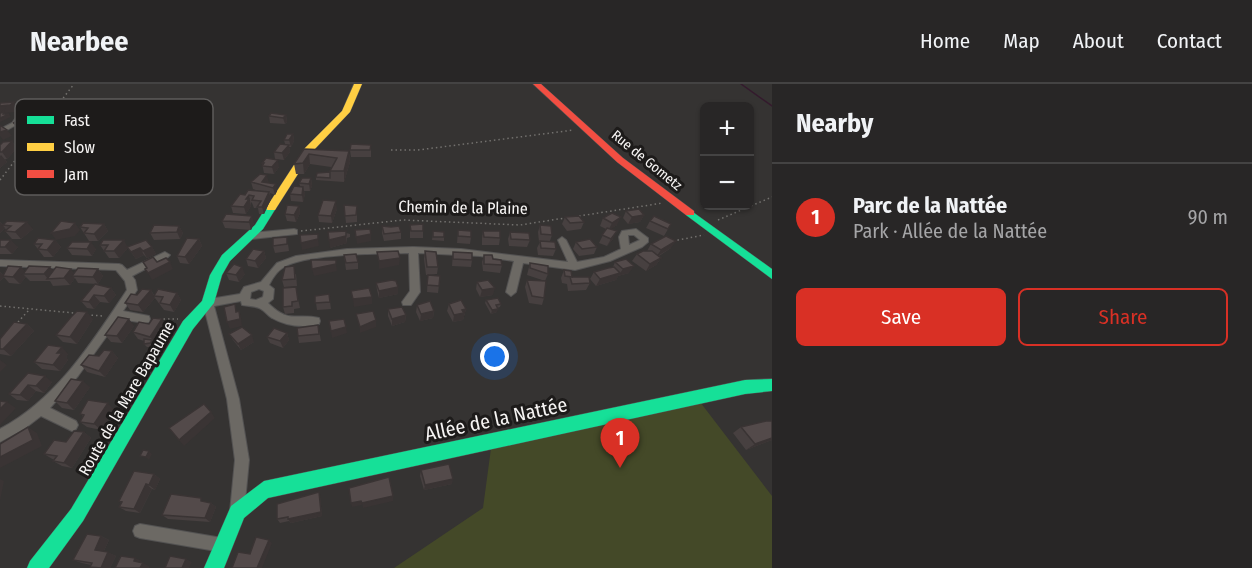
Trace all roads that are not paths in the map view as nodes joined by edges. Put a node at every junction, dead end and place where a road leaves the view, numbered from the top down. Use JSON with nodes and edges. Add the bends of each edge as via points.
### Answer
{"nodes":[{"id":1,"x":358,"y":84,"type":"edge"},
{"id":2,"x":537,"y":84,"type":"edge"},
{"id":3,"x":15,"y":123,"type":"edge"},
{"id":4,"x":0,"y":132,"type":"edge"},
{"id":5,"x":294,"y":232,"type":"road end"},
{"id":6,"x":252,"y":236,"type":"junction"},
{"id":7,"x":562,"y":240,"type":"dead end"},
{"id":8,"x":413,"y":250,"type":"junction"},
{"id":9,"x":626,"y":250,"type":"junction"},
{"id":10,"x":165,"y":255,"type":"dead end"},
{"id":11,"x":519,"y":260,"type":"junction"},
{"id":12,"x":0,"y":263,"type":"edge"},
{"id":13,"x":576,"y":267,"type":"junction"},
{"id":14,"x":127,"y":274,"type":"junction"},
{"id":15,"x":772,"y":275,"type":"edge"},
{"id":16,"x":263,"y":286,"type":"junction"},
{"id":17,"x":511,"y":292,"type":"dead end"},
{"id":18,"x":244,"y":297,"type":"junction"},
{"id":19,"x":407,"y":302,"type":"dead end"},
{"id":20,"x":207,"y":303,"type":"junction"},
{"id":21,"x":261,"y":303,"type":"junction"},
{"id":22,"x":114,"y":316,"type":"junction"},
{"id":23,"x":145,"y":319,"type":"road end"},
{"id":24,"x":315,"y":321,"type":"dead end"},
{"id":25,"x":772,"y":385,"type":"edge"},
{"id":26,"x":42,"y":410,"type":"junction"},
{"id":27,"x":72,"y":425,"type":"dead end"},
{"id":28,"x":0,"y":436,"type":"edge"},
{"id":29,"x":237,"y":512,"type":"junction"},
{"id":30,"x":140,"y":531,"type":"dead end"},
{"id":31,"x":222,"y":545,"type":"junction"},
{"id":32,"x":37,"y":568,"type":"edge"},
{"id":33,"x":214,"y":568,"type":"edge"}],
"edges":[{"from":1,"to":6,"type":"street","via":[[346,112],[308,150]]},
{"from":2,"to":15,"type":"street","name":"Rue de Gometz","via":[[584,129],[673,202]]},
{"from":3,"to":4,"type":"street"},
{"from":5,"to":6,"type":"street"},
{"from":6,"to":20,"type":"street","name":"Route de la Mare Bapaume","via":[[226,258]]},
{"from":7,"to":13,"type":"street"},
{"from":8,"to":11,"type":"street","via":[[483,253]]},
{"from":8,"to":16,"type":"street","via":[[297,260],[282,264]]},
{"from":8,"to":19,"type":"street","via":[[416,292]]},
{"from":9,"to":9,"type":"street","via":[[645,240],[636,232],[625,233]]},
{"from":9,"to":13,"type":"street","via":[[616,257]]},
{"from":10,"to":14,"type":"street"},
{"from":11,"to":13,"type":"street"},
{"from":11,"to":17,"type":"street"},
{"from":12,"to":14,"type":"street","via":[[62,261],[119,267]]},
{"from":14,"to":22,"type":"street","via":[[132,290]]},
{"from":16,"to":18,"type":"street","via":[[250,288]]},
{"from":16,"to":21,"type":"street","via":[[270,295]]},
{"from":18,"to":20,"type":"street"},
{"from":18,"to":21,"type":"street","via":[[249,303]]},
{"from":20,"to":29,"type":"street","name":"Allée de la Nattée","via":[[233,399],[242,460]]},
{"from":20,"to":32,"type":"street","name":"Route de la Mare Bapaume","via":[[188,325],[78,515]]},
{"from":21,"to":24,"type":"street","via":[[272,316],[282,320],[297,324]]},
{"from":22,"to":23,"type":"street"},
{"from":22,"to":26,"type":"street"},
{"from":25,"to":29,"type":"street","name":"Allée de la Nattée","via":[[745,387],[264,490]]},
{"from":26,"to":27,"type":"street"},
{"from":26,"to":28,"type":"street"},
{"from":29,"to":31,"type":"street","name":"Allée de la Nattée"},
{"from":30,"to":31,"type":"street"},
{"from":31,"to":33,"type":"street","name":"Allée de la Nattée"}]}
